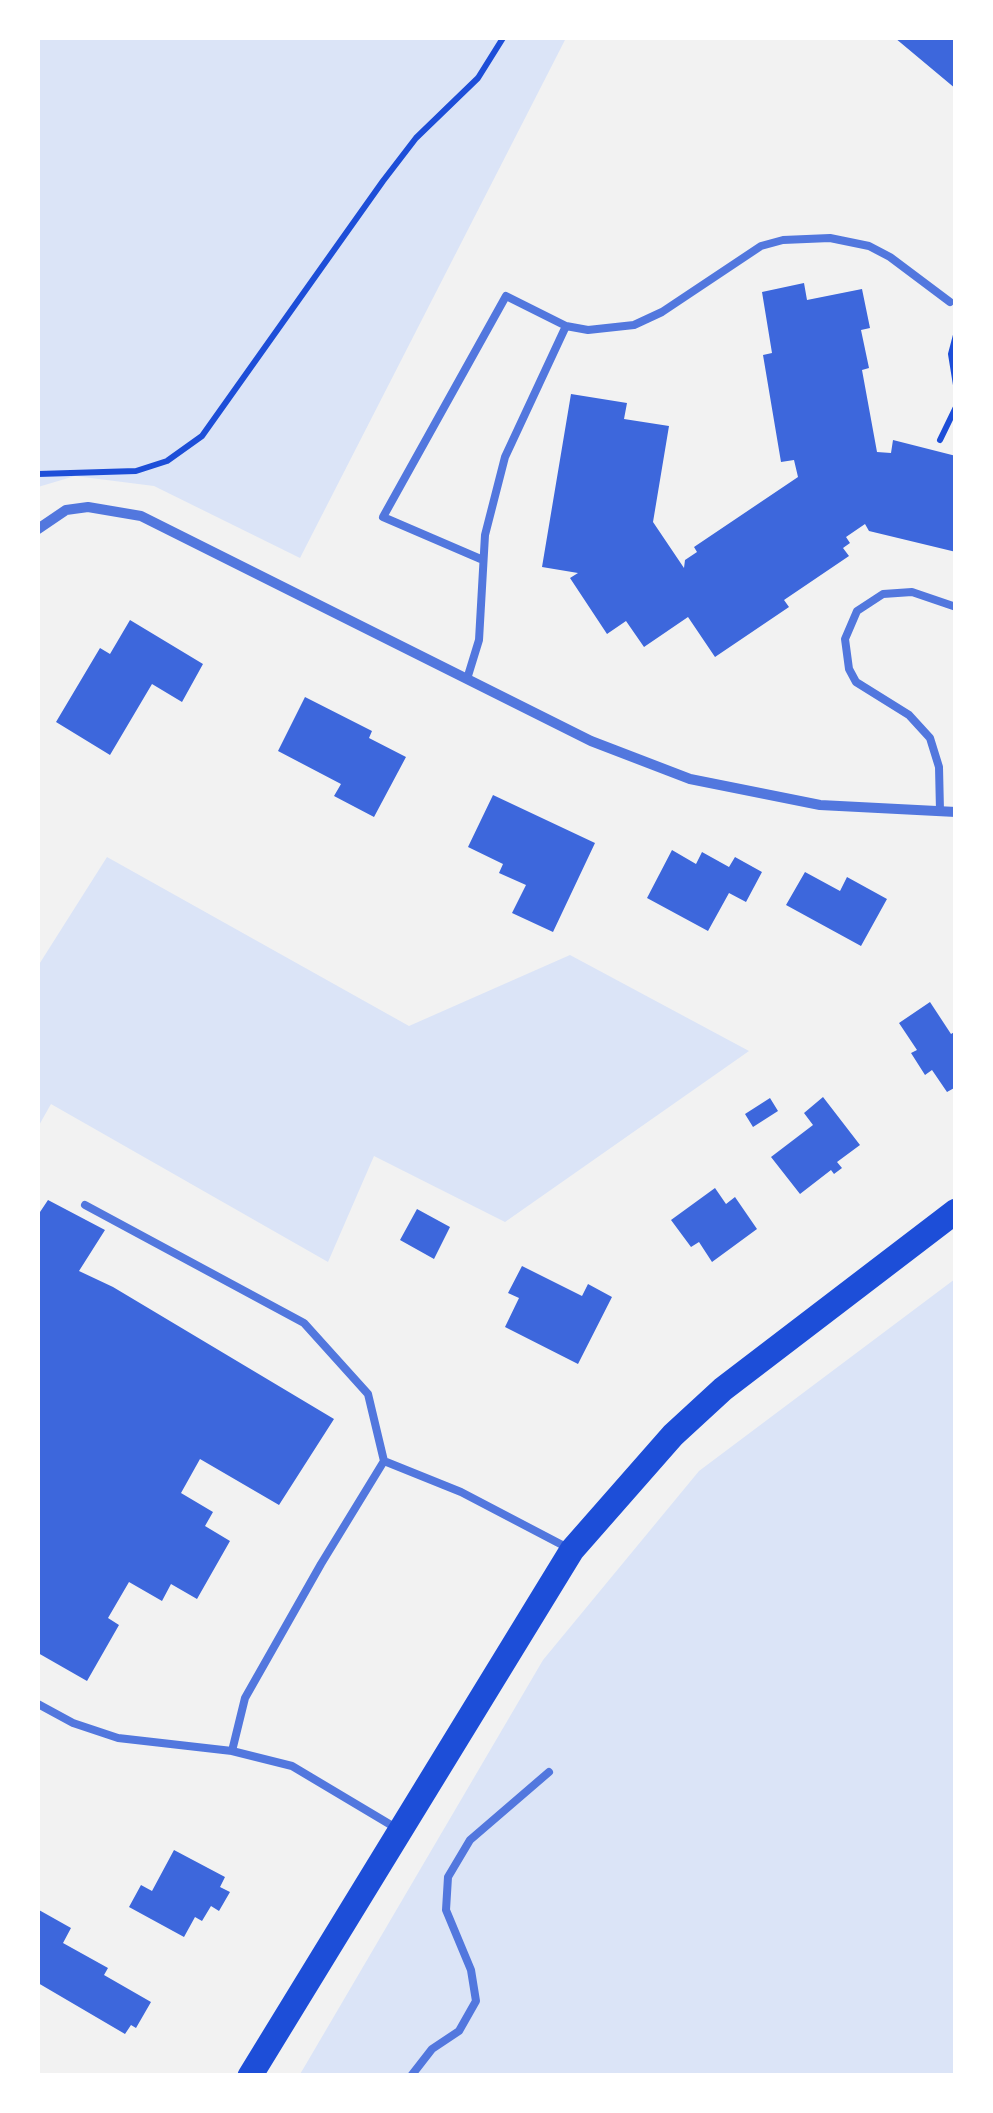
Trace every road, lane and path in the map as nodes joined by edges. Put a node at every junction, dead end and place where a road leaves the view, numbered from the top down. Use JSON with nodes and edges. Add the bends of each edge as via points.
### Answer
{"nodes":[{"id":1,"x":504,"y":38,"type":"edge"},
{"id":2,"x":950,"y":302,"type":"dead end"},
{"id":3,"x":566,"y":326,"type":"junction"},
{"id":4,"x":956,"y":335,"type":"edge"},
{"id":5,"x":956,"y":385,"type":"edge"},
{"id":6,"x":956,"y":407,"type":"edge"},
{"id":7,"x":940,"y":440,"type":"dead end"},
{"id":8,"x":38,"y":474,"type":"edge"},
{"id":9,"x":38,"y":530,"type":"edge"},
{"id":10,"x":483,"y":560,"type":"junction"},
{"id":11,"x":956,"y":608,"type":"edge"},
{"id":12,"x":467,"y":679,"type":"junction"},
{"id":13,"x":940,"y":811,"type":"junction"},
{"id":14,"x":956,"y":812,"type":"edge"},
{"id":15,"x":85,"y":1205,"type":"dead end"},
{"id":16,"x":956,"y":1211,"type":"edge"},
{"id":17,"x":384,"y":1461,"type":"junction"},
{"id":18,"x":572,"y":1550,"type":"junction"},
{"id":19,"x":38,"y":1704,"type":"edge"},
{"id":20,"x":232,"y":1751,"type":"junction"},
{"id":21,"x":549,"y":1772,"type":"dead end"},
{"id":22,"x":398,"y":1830,"type":"junction"},
{"id":23,"x":250,"y":2076,"type":"edge"},
{"id":24,"x":412,"y":2076,"type":"edge"}],
"edges":[{"from":1,"to":8,"type":"path","via":[[478,78],[383,181],[202,436],[136,471]]},
{"from":2,"to":3,"type":"lane","via":[[869,246],[806,238],[761,246],[634,325]]},
{"from":3,"to":10,"type":"lane","via":[[505,457]]},
{"from":3,"to":10,"type":"lane","via":[[506,296],[384,517]]},
{"from":4,"to":5,"type":"path"},
{"from":6,"to":7,"type":"path"},
{"from":9,"to":12,"type":"street","via":[[77,508],[140,516]]},
{"from":10,"to":12,"type":"lane","via":[[479,640]]},
{"from":11,"to":13,"type":"lane","via":[[912,592],[883,594],[858,611],[845,638],[856,682],[909,715],[930,738]]},
{"from":12,"to":13,"type":"street","via":[[624,756],[726,789],[820,805]]},
{"from":13,"to":14,"type":"street"},
{"from":15,"to":17,"type":"lane","via":[[304,1323],[368,1394]]},
{"from":16,"to":18,"type":"main road","via":[[723,1389],[673,1435]]},
{"from":17,"to":18,"type":"lane"},
{"from":17,"to":20,"type":"lane","via":[[245,1698]]},
{"from":18,"to":22,"type":"main road"},
{"from":19,"to":20,"type":"lane","via":[[95,1732]]},
{"from":20,"to":22,"type":"lane","via":[[292,1766]]},
{"from":21,"to":24,"type":"lane","via":[[470,1840],[448,1877],[446,1910],[471,1970],[476,2002],[459,2030],[432,2049]]},
{"from":22,"to":23,"type":"main road"}]}
